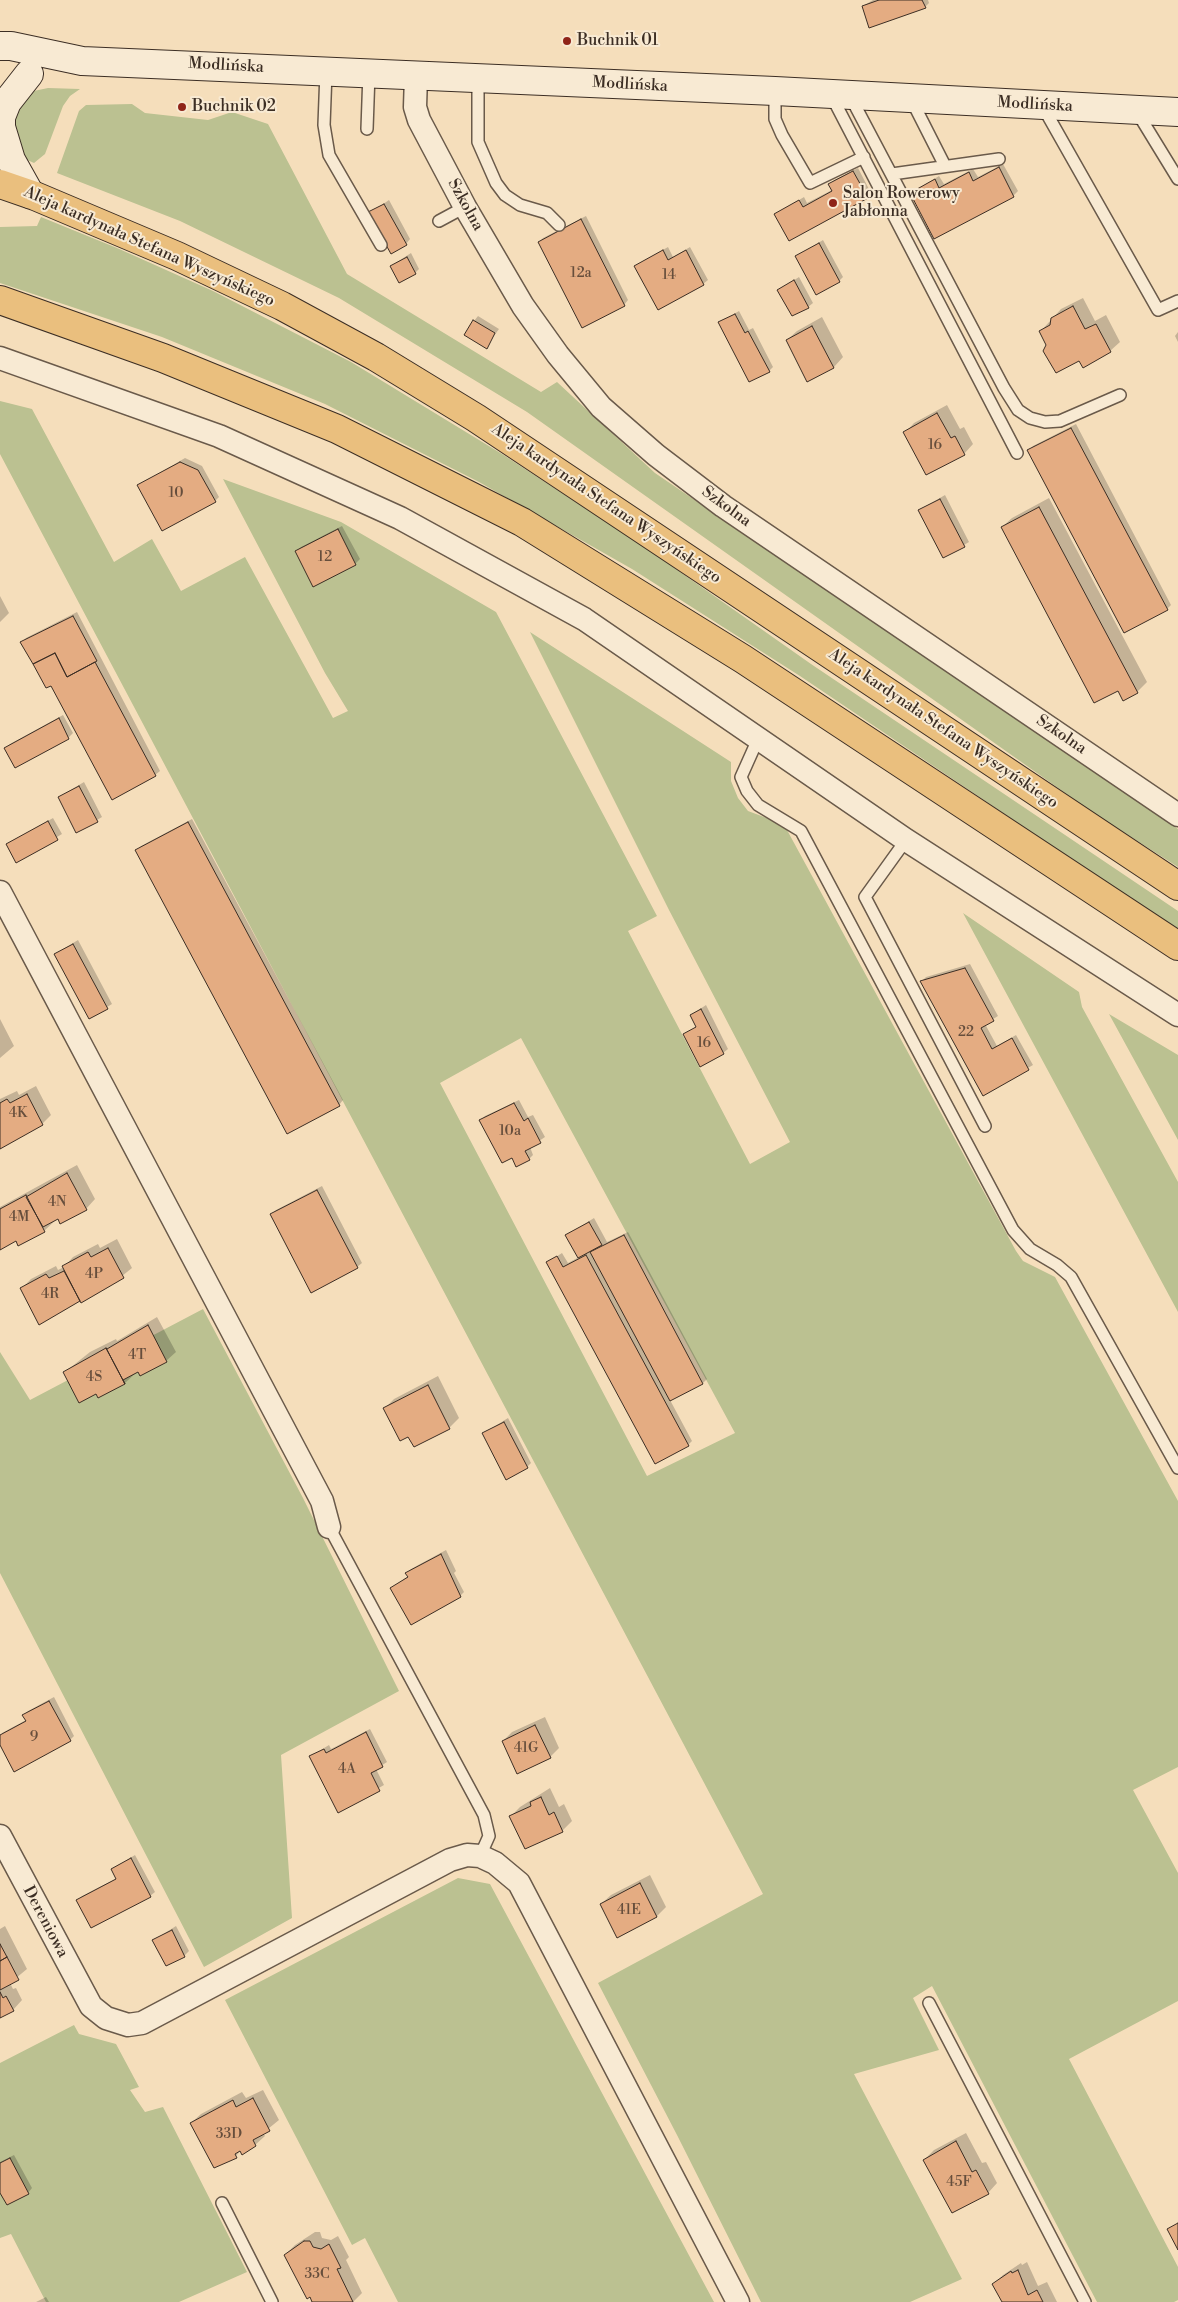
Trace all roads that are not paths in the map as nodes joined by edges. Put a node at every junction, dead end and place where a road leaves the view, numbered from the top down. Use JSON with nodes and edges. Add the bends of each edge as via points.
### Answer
{"nodes":[{"id":1,"x":0,"y":46,"type":"edge"},
{"id":2,"x":82,"y":61,"type":"junction"},
{"id":3,"x":326,"y":72,"type":"junction"},
{"id":4,"x":369,"y":73,"type":"junction"},
{"id":5,"x":29,"y":74,"type":"junction"},
{"id":6,"x":416,"y":76,"type":"junction"},
{"id":7,"x":478,"y":78,"type":"junction"},
{"id":8,"x":0,"y":80,"type":"edge"},
{"id":9,"x":775,"y":91,"type":"junction"},
{"id":10,"x":841,"y":95,"type":"junction"},
{"id":11,"x":911,"y":98,"type":"junction"},
{"id":12,"x":1043,"y":106,"type":"junction"},
{"id":13,"x":1136,"y":110,"type":"junction"},
{"id":14,"x":1178,"y":112,"type":"edge"},
{"id":15,"x":366,"y":129,"type":"dead end"},
{"id":16,"x":864,"y":157,"type":"junction"},
{"id":17,"x":999,"y":159,"type":"dead end"},
{"id":18,"x":946,"y":166,"type":"junction"},
{"id":19,"x":892,"y":174,"type":"junction"},
{"id":20,"x":1178,"y":179,"type":"edge"},
{"id":21,"x":0,"y":184,"type":"edge"},
{"id":22,"x":32,"y":195,"type":"junction"},
{"id":23,"x":465,"y":207,"type":"junction"},
{"id":24,"x":439,"y":221,"type":"dead end"},
{"id":25,"x":559,"y":224,"type":"dead end"},
{"id":26,"x":381,"y":245,"type":"dead end"},
{"id":27,"x":0,"y":300,"type":"edge"},
{"id":28,"x":1178,"y":301,"type":"edge"},
{"id":29,"x":0,"y":358,"type":"edge"},
{"id":30,"x":1120,"y":394,"type":"dead end"},
{"id":31,"x":1017,"y":453,"type":"dead end"},
{"id":32,"x":758,"y":739,"type":"junction"},
{"id":33,"x":1178,"y":814,"type":"edge"},
{"id":34,"x":906,"y":840,"type":"junction"},
{"id":35,"x":1178,"y":886,"type":"edge"},
{"id":36,"x":0,"y":892,"type":"edge"},
{"id":37,"x":1178,"y":946,"type":"edge"},
{"id":38,"x":1178,"y":1016,"type":"edge"},
{"id":39,"x":985,"y":1126,"type":"dead end"},
{"id":40,"x":1178,"y":1468,"type":"edge"},
{"id":41,"x":329,"y":1527,"type":"joint"},
{"id":42,"x":0,"y":1836,"type":"edge"},
{"id":43,"x":480,"y":1856,"type":"junction"},
{"id":44,"x":929,"y":2003,"type":"dead end"},
{"id":45,"x":222,"y":2203,"type":"dead end"},
{"id":46,"x":272,"y":2302,"type":"edge"},
{"id":47,"x":738,"y":2302,"type":"edge"},
{"id":48,"x":1085,"y":2302,"type":"edge"}],
"edges":[{"from":1,"to":2,"type":"main road","name":"Modlińska"},
{"from":2,"to":3,"type":"main road","name":"Modlińska"},
{"from":2,"to":5,"type":"main road","name":"Modlińska"},
{"from":3,"to":4,"type":"main road","name":"Modlińska"},
{"from":3,"to":26,"type":"lane","via":[[324,125],[329,155]]},
{"from":4,"to":6,"type":"main road","name":"Modlińska"},
{"from":4,"to":15,"type":"lane"},
{"from":5,"to":8,"type":"main road","name":"Modlińska"},
{"from":5,"to":22,"type":"main road","via":[[7,102],[1,127],[12,160]]},
{"from":6,"to":7,"type":"main road","name":"Modlińska"},
{"from":6,"to":23,"type":"street","name":"Szkolna","via":[[415,101],[419,120]]},
{"from":7,"to":9,"type":"main road","name":"Modlińska"},
{"from":7,"to":25,"type":"lane","via":[[478,142],[496,182],[505,195],[520,206],[547,213]]},
{"from":9,"to":10,"type":"main road","name":"Modlińska"},
{"from":9,"to":16,"type":"lane","via":[[775,119],[810,183]]},
{"from":10,"to":11,"type":"main road","name":"Modlińska"},
{"from":10,"to":16,"type":"lane"},
{"from":10,"to":19,"type":"lane"},
{"from":11,"to":12,"type":"main road","name":"Modlińska"},
{"from":11,"to":18,"type":"lane"},
{"from":12,"to":13,"type":"main road","name":"Modlińska"},
{"from":12,"to":28,"type":"lane","via":[[1158,310]]},
{"from":13,"to":14,"type":"main road","name":"Modlińska"},
{"from":13,"to":20,"type":"lane"},
{"from":16,"to":31,"type":"lane"},
{"from":17,"to":18,"type":"lane"},
{"from":18,"to":19,"type":"lane"},
{"from":19,"to":30,"type":"lane","via":[[1018,410],[1045,422],[1060,421]]},
{"from":21,"to":22,"type":"main road","name":"Aleja kardynała Stefana Wyszyńskiego"},
{"from":22,"to":35,"type":"main road","name":"Aleja kardynała Stefana Wyszyńskiego","via":[[177,256],[282,306],[376,357],[476,418]]},
{"from":23,"to":24,"type":"lane"},
{"from":23,"to":33,"type":"street","name":"Szkolna","via":[[523,306],[558,355],[601,406],[656,456],[724,506]]},
{"from":27,"to":37,"type":"main road","via":[[163,358],[337,429],[522,522],[743,659]]},
{"from":29,"to":32,"type":"street","via":[[199,428],[400,518],[584,619]]},
{"from":32,"to":34,"type":"street"},
{"from":32,"to":40,"type":"lane","via":[[741,777],[747,791],[758,805],[801,831],[1013,1230],[1030,1249],[1058,1264],[1071,1277]]},
{"from":34,"to":38,"type":"street"},
{"from":34,"to":39,"type":"lane","via":[[865,897]]},
{"from":36,"to":41,"type":"street","via":[[322,1501]]},
{"from":41,"to":43,"type":"lane","via":[[484,1815],[489,1836]]},
{"from":42,"to":43,"type":"street","name":"Dereniowa","via":[[91,2006],[106,2018],[128,2025],[142,2023],[450,1860],[467,1855]]},
{"from":43,"to":47,"type":"street","via":[[504,1868],[519,1883]]},
{"from":44,"to":48,"type":"lane"},
{"from":45,"to":46,"type":"lane"}]}
